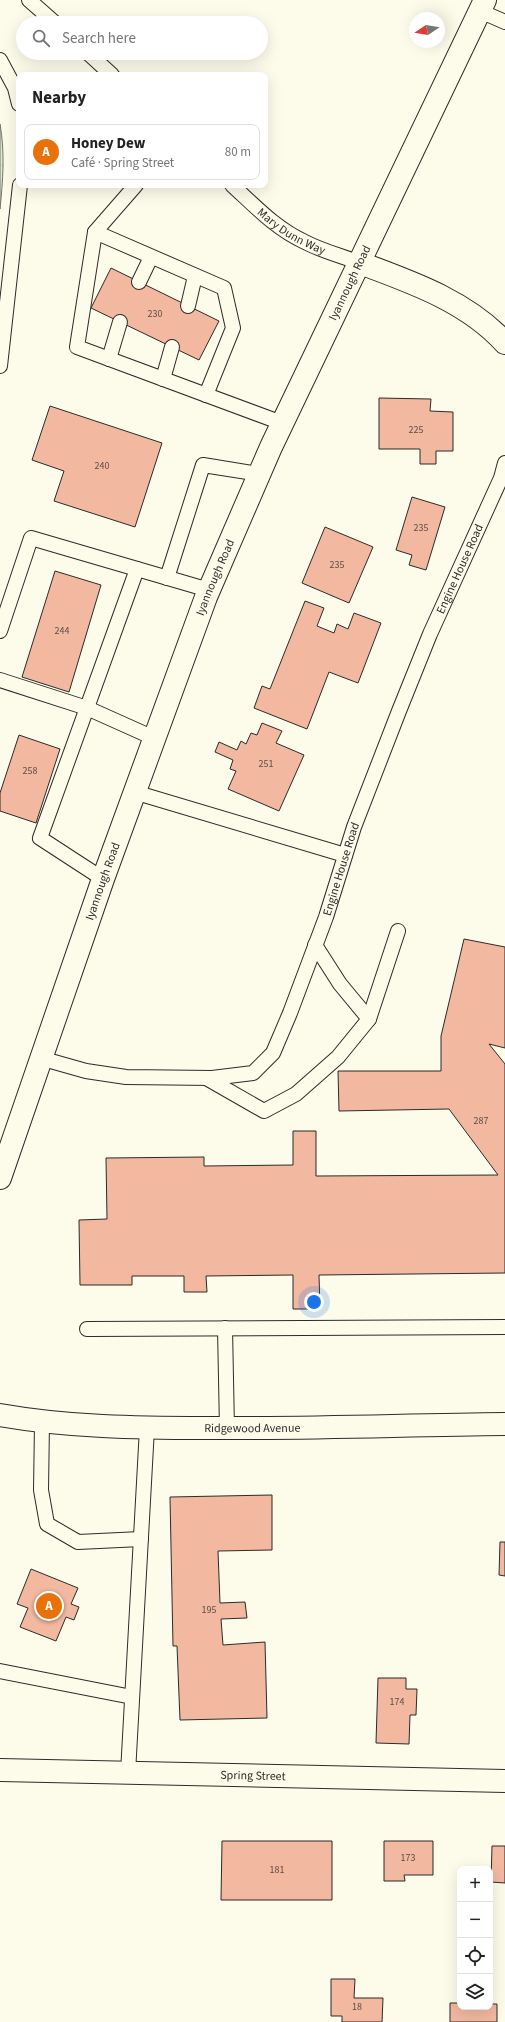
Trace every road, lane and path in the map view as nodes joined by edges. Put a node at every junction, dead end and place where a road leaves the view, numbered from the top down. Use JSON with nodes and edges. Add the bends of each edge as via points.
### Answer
{"nodes":[{"id":1,"x":28,"y":0,"type":"edge"},
{"id":2,"x":483,"y":6,"type":"edge"},
{"id":3,"x":47,"y":16,"type":"edge"},
{"id":4,"x":505,"y":22,"type":"edge"},
{"id":5,"x":0,"y":60,"type":"edge"},
{"id":6,"x":96,"y":60,"type":"edge"},
{"id":7,"x":109,"y":72,"type":"edge"},
{"id":8,"x":16,"y":92,"type":"edge"},
{"id":9,"x":20,"y":188,"type":"edge"},
{"id":10,"x":133,"y":188,"type":"edge"},
{"id":11,"x":235,"y":188,"type":"edge"},
{"id":12,"x":95,"y":232,"type":"junction"},
{"id":13,"x":151,"y":257,"type":"junction"},
{"id":14,"x":360,"y":263,"type":"junction"},
{"id":15,"x":195,"y":276,"type":"junction"},
{"id":16,"x":139,"y":282,"type":"dead end"},
{"id":17,"x":188,"y":306,"type":"dead end"},
{"id":18,"x":120,"y":322,"type":"dead end"},
{"id":19,"x":505,"y":342,"type":"edge"},
{"id":20,"x":172,"y":347,"type":"dead end"},
{"id":21,"x":109,"y":359,"type":"junction"},
{"id":22,"x":0,"y":366,"type":"edge"},
{"id":23,"x":163,"y":379,"type":"junction"},
{"id":24,"x":206,"y":395,"type":"junction"},
{"id":25,"x":282,"y":423,"type":"junction"},
{"id":26,"x":505,"y":463,"type":"edge"},
{"id":27,"x":259,"y":474,"type":"junction"},
{"id":28,"x":137,"y":569,"type":"junction"},
{"id":29,"x":167,"y":578,"type":"junction"},
{"id":30,"x":209,"y":590,"type":"junction"},
{"id":31,"x":0,"y":630,"type":"edge"},
{"id":32,"x":0,"y":680,"type":"edge"},
{"id":33,"x":87,"y":708,"type":"junction"},
{"id":34,"x":154,"y":738,"type":"junction"},
{"id":35,"x":134,"y":792,"type":"junction"},
{"id":36,"x":345,"y":854,"type":"junction"},
{"id":37,"x":103,"y":879,"type":"junction"},
{"id":38,"x":398,"y":931,"type":"dead end"},
{"id":39,"x":315,"y":944,"type":"junction"},
{"id":40,"x":369,"y":1019,"type":"junction"},
{"id":41,"x":40,"y":1058,"type":"junction"},
{"id":42,"x":208,"y":1078,"type":"junction"},
{"id":43,"x":0,"y":1178,"type":"edge"},
{"id":44,"x":505,"y":1327,"type":"edge"},
{"id":45,"x":225,"y":1328,"type":"junction"},
{"id":46,"x":87,"y":1329,"type":"dead end"},
{"id":47,"x":0,"y":1415,"type":"edge"},
{"id":48,"x":42,"y":1423,"type":"junction"},
{"id":49,"x":505,"y":1424,"type":"edge"},
{"id":50,"x":147,"y":1428,"type":"junction"},
{"id":51,"x":228,"y":1429,"type":"junction"},
{"id":52,"x":141,"y":1539,"type":"junction"},
{"id":53,"x":0,"y":1671,"type":"edge"},
{"id":54,"x":132,"y":1697,"type":"junction"},
{"id":55,"x":0,"y":1770,"type":"edge"},
{"id":56,"x":128,"y":1773,"type":"junction"},
{"id":57,"x":505,"y":1781,"type":"edge"}],
"edges":[{"from":1,"to":3,"type":"lane"},
{"from":2,"to":4,"type":"lane"},
{"from":2,"to":14,"type":"main road","name":"Iyannough Road"},
{"from":5,"to":8,"type":"lane"},
{"from":6,"to":7,"type":"lane"},
{"from":9,"to":22,"type":"lane"},
{"from":10,"to":12,"type":"lane"},
{"from":11,"to":14,"type":"lane","name":"Mary Dunn Way","via":[[284,231],[305,243]]},
{"from":12,"to":13,"type":"lane"},
{"from":12,"to":21,"type":"lane","via":[[77,347]]},
{"from":13,"to":15,"type":"lane"},
{"from":13,"to":16,"type":"lane"},
{"from":14,"to":19,"type":"main road","via":[[429,288],[491,328]]},
{"from":14,"to":25,"type":"main road","name":"Iyannough Road"},
{"from":15,"to":17,"type":"lane"},
{"from":15,"to":24,"type":"lane","via":[[224,288],[233,328]]},
{"from":18,"to":21,"type":"lane"},
{"from":20,"to":23,"type":"lane"},
{"from":21,"to":23,"type":"lane"},
{"from":23,"to":24,"type":"lane"},
{"from":24,"to":25,"type":"lane"},
{"from":25,"to":27,"type":"main road","name":"Iyannough Road"},
{"from":26,"to":36,"type":"lane","name":"Engine House Road","via":[[501,478],[430,634]]},
{"from":27,"to":29,"type":"lane","via":[[203,465]]},
{"from":27,"to":30,"type":"main road","name":"Iyannough Road"},
{"from":28,"to":29,"type":"lane"},
{"from":28,"to":31,"type":"lane","via":[[31,538]]},
{"from":28,"to":33,"type":"lane"},
{"from":29,"to":30,"type":"lane"},
{"from":30,"to":34,"type":"main road","name":"Iyannough Road"},
{"from":32,"to":33,"type":"lane"},
{"from":33,"to":34,"type":"lane"},
{"from":33,"to":37,"type":"lane","via":[[40,838]]},
{"from":34,"to":35,"type":"main road","name":"Iyannough Road"},
{"from":35,"to":36,"type":"lane"},
{"from":35,"to":37,"type":"main road","name":"Iyannough Road"},
{"from":36,"to":39,"type":"lane","name":"Engine House Road"},
{"from":37,"to":41,"type":"main road","name":"Iyannough Road"},
{"from":38,"to":40,"type":"lane"},
{"from":39,"to":40,"type":"lane","via":[[340,984]]},
{"from":39,"to":42,"type":"lane","name":"Engine House Road","via":[[273,1053],[253,1072]]},
{"from":40,"to":42,"type":"lane","via":[[338,1057],[296,1094],[264,1111]]},
{"from":41,"to":42,"type":"lane","name":"Engine House Road","via":[[86,1071],[126,1077]]},
{"from":41,"to":43,"type":"main road","name":"Iyannough Road"},
{"from":44,"to":45,"type":"lane"},
{"from":45,"to":46,"type":"lane"},
{"from":45,"to":51,"type":"lane"},
{"from":47,"to":48,"type":"main road","name":"Ridgewood Avenue"},
{"from":48,"to":50,"type":"main road","name":"Ridgewood Avenue"},
{"from":48,"to":52,"type":"lane","via":[[41,1490],[47,1524],[78,1542]]},
{"from":49,"to":51,"type":"main road","name":"Ridgewood Avenue"},
{"from":50,"to":51,"type":"main road","name":"Ridgewood Avenue"},
{"from":50,"to":52,"type":"lane"},
{"from":52,"to":54,"type":"lane"},
{"from":53,"to":54,"type":"lane"},
{"from":54,"to":56,"type":"lane"},
{"from":55,"to":56,"type":"main road","name":"Spring Street"},
{"from":56,"to":57,"type":"main road","name":"Spring Street"}]}
